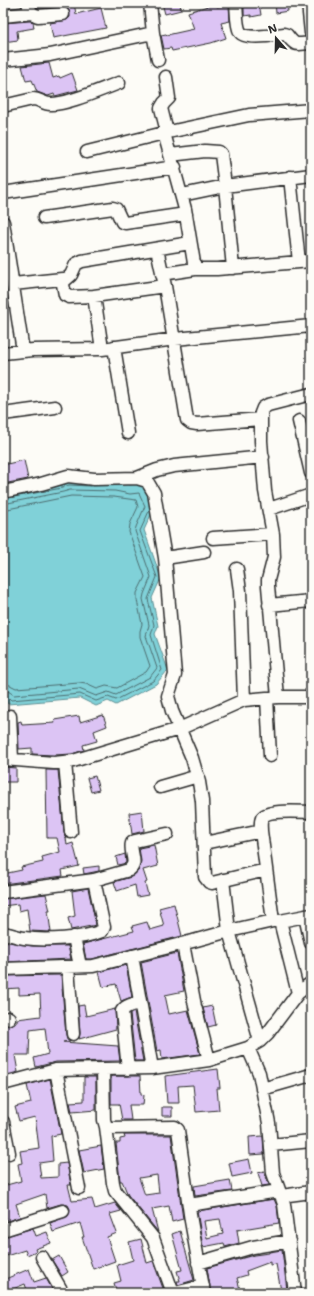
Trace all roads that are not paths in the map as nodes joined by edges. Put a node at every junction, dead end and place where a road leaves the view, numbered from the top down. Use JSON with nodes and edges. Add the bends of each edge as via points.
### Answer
{"nodes":[{"id":1,"x":150,"y":3,"type":"edge"},
{"id":2,"x":236,"y":3,"type":"edge"},
{"id":3,"x":308,"y":3,"type":"edge"},
{"id":4,"x":29,"y":8,"type":"edge"},
{"id":5,"x":63,"y":14,"type":"dead end"},
{"id":6,"x":3,"y":16,"type":"edge"},
{"id":7,"x":311,"y":33,"type":"edge"},
{"id":8,"x":153,"y":34,"type":"junction"},
{"id":9,"x":311,"y":43,"type":"edge"},
{"id":10,"x":3,"y":60,"type":"edge"},
{"id":11,"x":158,"y":60,"type":"dead end"},
{"id":12,"x":166,"y":77,"type":"dead end"},
{"id":13,"x":119,"y":83,"type":"dead end"},
{"id":14,"x":3,"y":106,"type":"edge"},
{"id":15,"x":311,"y":110,"type":"edge"},
{"id":16,"x":166,"y":132,"type":"junction"},
{"id":17,"x":87,"y":152,"type":"dead end"},
{"id":18,"x":170,"y":155,"type":"junction"},
{"id":19,"x":175,"y":167,"type":"junction"},
{"id":20,"x":311,"y":175,"type":"edge"},
{"id":21,"x":290,"y":177,"type":"junction"},
{"id":22,"x":225,"y":186,"type":"junction"},
{"id":23,"x":3,"y":193,"type":"edge"},
{"id":24,"x":182,"y":195,"type":"junction"},
{"id":25,"x":186,"y":214,"type":"junction"},
{"id":26,"x":44,"y":218,"type":"dead end"},
{"id":27,"x":3,"y":222,"type":"edge"},
{"id":28,"x":190,"y":243,"type":"junction"},
{"id":29,"x":5,"y":246,"type":"edge"},
{"id":30,"x":156,"y":249,"type":"junction"},
{"id":31,"x":305,"y":262,"type":"edge"},
{"id":32,"x":196,"y":268,"type":"junction"},
{"id":33,"x":233,"y":268,"type":"junction"},
{"id":34,"x":164,"y":280,"type":"junction"},
{"id":35,"x":63,"y":282,"type":"junction"},
{"id":36,"x":13,"y":284,"type":"junction"},
{"id":37,"x":94,"y":296,"type":"junction"},
{"id":38,"x":311,"y":326,"type":"edge"},
{"id":39,"x":175,"y":339,"type":"junction"},
{"id":40,"x":114,"y":347,"type":"junction"},
{"id":41,"x":102,"y":349,"type":"junction"},
{"id":42,"x":23,"y":351,"type":"junction"},
{"id":43,"x":3,"y":353,"type":"edge"},
{"id":44,"x":311,"y":394,"type":"edge"},
{"id":45,"x":55,"y":406,"type":"dead end"},
{"id":46,"x":3,"y":414,"type":"edge"},
{"id":47,"x":261,"y":419,"type":"junction"},
{"id":48,"x":299,"y":421,"type":"dead end"},
{"id":49,"x":128,"y":433,"type":"dead end"},
{"id":50,"x":263,"y":457,"type":"junction"},
{"id":51,"x":311,"y":473,"type":"edge"},
{"id":52,"x":137,"y":478,"type":"junction"},
{"id":53,"x":3,"y":492,"type":"edge"},
{"id":54,"x":311,"y":495,"type":"edge"},
{"id":55,"x":269,"y":509,"type":"junction"},
{"id":56,"x":273,"y":534,"type":"junction"},
{"id":57,"x":213,"y":538,"type":"dead end"},
{"id":58,"x":204,"y":552,"type":"dead end"},
{"id":59,"x":165,"y":558,"type":"junction"},
{"id":60,"x":237,"y":569,"type":"dead end"},
{"id":61,"x":311,"y":601,"type":"edge"},
{"id":62,"x":269,"y":605,"type":"junction"},
{"id":63,"x":311,"y":697,"type":"edge"},
{"id":64,"x":272,"y":698,"type":"junction"},
{"id":65,"x":244,"y":700,"type":"junction"},
{"id":66,"x":10,"y":716,"type":"dead end"},
{"id":67,"x":179,"y":729,"type":"junction"},
{"id":68,"x":270,"y":756,"type":"dead end"},
{"id":69,"x":8,"y":759,"type":"edge"},
{"id":70,"x":65,"y":762,"type":"junction"},
{"id":71,"x":198,"y":776,"type":"junction"},
{"id":72,"x":160,"y":786,"type":"dead end"},
{"id":73,"x":311,"y":812,"type":"edge"},
{"id":74,"x":261,"y":831,"type":"junction"},
{"id":75,"x":71,"y":832,"type":"dead end"},
{"id":76,"x":167,"y":834,"type":"dead end"},
{"id":77,"x":204,"y":843,"type":"junction"},
{"id":78,"x":266,"y":870,"type":"junction"},
{"id":79,"x":94,"y":880,"type":"junction"},
{"id":80,"x":223,"y":880,"type":"junction"},
{"id":81,"x":3,"y":892,"type":"edge"},
{"id":82,"x":308,"y":916,"type":"edge"},
{"id":83,"x":276,"y":921,"type":"junction"},
{"id":84,"x":229,"y":931,"type":"junction"},
{"id":85,"x":3,"y":933,"type":"edge"},
{"id":86,"x":74,"y":936,"type":"junction"},
{"id":87,"x":311,"y":942,"type":"edge"},
{"id":88,"x":183,"y":944,"type":"junction"},
{"id":89,"x":132,"y":956,"type":"junction"},
{"id":90,"x":74,"y":966,"type":"junction"},
{"id":91,"x":3,"y":969,"type":"edge"},
{"id":92,"x":311,"y":983,"type":"edge"},
{"id":93,"x":298,"y":993,"type":"junction"},
{"id":94,"x":140,"y":1003,"type":"junction"},
{"id":95,"x":73,"y":1034,"type":"dead end"},
{"id":96,"x":260,"y":1041,"type":"junction"},
{"id":97,"x":248,"y":1048,"type":"junction"},
{"id":98,"x":209,"y":1060,"type":"junction"},
{"id":99,"x":152,"y":1068,"type":"junction"},
{"id":100,"x":103,"y":1069,"type":"junction"},
{"id":101,"x":128,"y":1069,"type":"junction"},
{"id":102,"x":56,"y":1070,"type":"junction"},
{"id":103,"x":311,"y":1075,"type":"edge"},
{"id":104,"x":3,"y":1084,"type":"edge"},
{"id":105,"x":262,"y":1089,"type":"junction"},
{"id":106,"x":3,"y":1122,"type":"edge"},
{"id":107,"x":106,"y":1127,"type":"junction"},
{"id":108,"x":311,"y":1141,"type":"edge"},
{"id":109,"x":271,"y":1145,"type":"junction"},
{"id":110,"x":9,"y":1153,"type":"dead end"},
{"id":111,"x":79,"y":1188,"type":"dead end"},
{"id":112,"x":311,"y":1192,"type":"edge"},
{"id":113,"x":280,"y":1193,"type":"junction"},
{"id":114,"x":189,"y":1205,"type":"junction"},
{"id":115,"x":63,"y":1211,"type":"dead end"},
{"id":116,"x":4,"y":1226,"type":"edge"},
{"id":117,"x":289,"y":1241,"type":"junction"},
{"id":118,"x":42,"y":1257,"type":"dead end"},
{"id":119,"x":198,"y":1263,"type":"junction"},
{"id":120,"x":203,"y":1290,"type":"edge"},
{"id":121,"x":63,"y":1293,"type":"edge"},
{"id":122,"x":174,"y":1293,"type":"edge"},
{"id":123,"x":295,"y":1293,"type":"edge"}],
"edges":[{"from":1,"to":8,"type":"street"},
{"from":2,"to":9,"type":"street","via":[[238,23],[243,35],[284,34],[292,43]]},
{"from":3,"to":7,"type":"street"},
{"from":4,"to":5,"type":"street","via":[[38,16]]},
{"from":4,"to":6,"type":"street"},
{"from":8,"to":10,"type":"street","via":[[50,55]]},
{"from":8,"to":11,"type":"street"},
{"from":12,"to":16,"type":"street","via":[[170,98],[161,108]]},
{"from":13,"to":14,"type":"street","via":[[64,102],[49,104],[33,99]]},
{"from":15,"to":16,"type":"street","via":[[249,115]]},
{"from":16,"to":17,"type":"street"},
{"from":16,"to":18,"type":"street"},
{"from":18,"to":19,"type":"street"},
{"from":18,"to":22,"type":"street","via":[[219,152]]},
{"from":19,"to":23,"type":"street"},
{"from":19,"to":24,"type":"street"},
{"from":20,"to":21,"type":"street"},
{"from":21,"to":22,"type":"street"},
{"from":21,"to":31,"type":"street"},
{"from":22,"to":24,"type":"street"},
{"from":22,"to":33,"type":"street"},
{"from":24,"to":25,"type":"street"},
{"from":25,"to":26,"type":"street","via":[[125,223],[113,208]]},
{"from":25,"to":28,"type":"street"},
{"from":27,"to":29,"type":"street"},
{"from":28,"to":30,"type":"street"},
{"from":28,"to":32,"type":"street"},
{"from":29,"to":36,"type":"street"},
{"from":30,"to":34,"type":"street"},
{"from":30,"to":35,"type":"street","via":[[78,262],[71,275]]},
{"from":31,"to":33,"type":"street"},
{"from":32,"to":33,"type":"street"},
{"from":32,"to":34,"type":"street"},
{"from":34,"to":37,"type":"street"},
{"from":34,"to":39,"type":"street"},
{"from":35,"to":36,"type":"street","via":[[62,279],[57,279]]},
{"from":35,"to":37,"type":"street","via":[[67,297]]},
{"from":36,"to":42,"type":"street"},
{"from":37,"to":41,"type":"street"},
{"from":38,"to":39,"type":"street"},
{"from":39,"to":40,"type":"street"},
{"from":39,"to":47,"type":"street","via":[[186,414],[191,423]]},
{"from":40,"to":41,"type":"street"},
{"from":40,"to":49,"type":"street"},
{"from":41,"to":42,"type":"street"},
{"from":42,"to":43,"type":"street"},
{"from":44,"to":47,"type":"street","via":[[268,405],[263,408]]},
{"from":45,"to":46,"type":"street"},
{"from":47,"to":50,"type":"street"},
{"from":48,"to":51,"type":"street"},
{"from":50,"to":52,"type":"street","via":[[174,466]]},
{"from":50,"to":55,"type":"street"},
{"from":52,"to":53,"type":"street","via":[[94,479],[68,476]]},
{"from":52,"to":59,"type":"street","via":[[147,481],[154,494]]},
{"from":54,"to":55,"type":"street"},
{"from":55,"to":56,"type":"street"},
{"from":56,"to":57,"type":"street"},
{"from":56,"to":62,"type":"street","via":[[274,557],[268,580]]},
{"from":58,"to":59,"type":"street"},
{"from":59,"to":67,"type":"street","via":[[175,675],[168,696]]},
{"from":60,"to":65,"type":"street"},
{"from":61,"to":62,"type":"street"},
{"from":62,"to":64,"type":"street"},
{"from":63,"to":64,"type":"street"},
{"from":64,"to":65,"type":"street"},
{"from":64,"to":68,"type":"street"},
{"from":65,"to":67,"type":"street"},
{"from":66,"to":69,"type":"street"},
{"from":67,"to":70,"type":"street"},
{"from":67,"to":71,"type":"street"},
{"from":69,"to":70,"type":"street"},
{"from":70,"to":75,"type":"street"},
{"from":71,"to":72,"type":"street"},
{"from":71,"to":77,"type":"street"},
{"from":73,"to":74,"type":"street","via":[[266,814],[262,820]]},
{"from":74,"to":77,"type":"street"},
{"from":74,"to":78,"type":"street"},
{"from":76,"to":79,"type":"street","via":[[135,841],[131,846],[134,863],[132,868]]},
{"from":77,"to":80,"type":"street","via":[[205,877],[212,883]]},
{"from":78,"to":80,"type":"street"},
{"from":78,"to":83,"type":"street"},
{"from":79,"to":81,"type":"street"},
{"from":79,"to":86,"type":"street","via":[[104,929]]},
{"from":80,"to":84,"type":"street"},
{"from":82,"to":83,"type":"street"},
{"from":82,"to":87,"type":"street"},
{"from":83,"to":84,"type":"street"},
{"from":83,"to":93,"type":"street"},
{"from":84,"to":88,"type":"street"},
{"from":84,"to":96,"type":"street"},
{"from":85,"to":86,"type":"street","via":[[34,939]]},
{"from":86,"to":90,"type":"street"},
{"from":88,"to":89,"type":"street"},
{"from":88,"to":98,"type":"street"},
{"from":89,"to":90,"type":"street","via":[[93,966]]},
{"from":89,"to":94,"type":"street"},
{"from":90,"to":91,"type":"street"},
{"from":90,"to":95,"type":"street"},
{"from":92,"to":93,"type":"street"},
{"from":93,"to":96,"type":"street"},
{"from":94,"to":99,"type":"street"},
{"from":94,"to":101,"type":"street","via":[[128,1005],[122,1011]]},
{"from":96,"to":97,"type":"street"},
{"from":97,"to":98,"type":"street"},
{"from":97,"to":105,"type":"street","via":[[259,1073]]},
{"from":98,"to":99,"type":"street"},
{"from":99,"to":101,"type":"street"},
{"from":100,"to":101,"type":"street"},
{"from":100,"to":102,"type":"street"},
{"from":100,"to":107,"type":"street"},
{"from":102,"to":104,"type":"street"},
{"from":102,"to":111,"type":"street"},
{"from":103,"to":105,"type":"street"},
{"from":105,"to":109,"type":"street"},
{"from":106,"to":110,"type":"street"},
{"from":107,"to":114,"type":"street","via":[[177,1128]]},
{"from":107,"to":122,"type":"street","via":[[115,1191],[153,1238]]},
{"from":108,"to":109,"type":"street"},
{"from":109,"to":113,"type":"street","via":[[273,1173]]},
{"from":112,"to":113,"type":"street"},
{"from":113,"to":114,"type":"street"},
{"from":113,"to":117,"type":"street"},
{"from":114,"to":119,"type":"street"},
{"from":115,"to":116,"type":"street"},
{"from":117,"to":119,"type":"street","via":[[253,1247]]},
{"from":117,"to":123,"type":"street"},
{"from":118,"to":121,"type":"street"},
{"from":119,"to":120,"type":"street"},
{"from":120,"to":122,"type":"street"}]}
